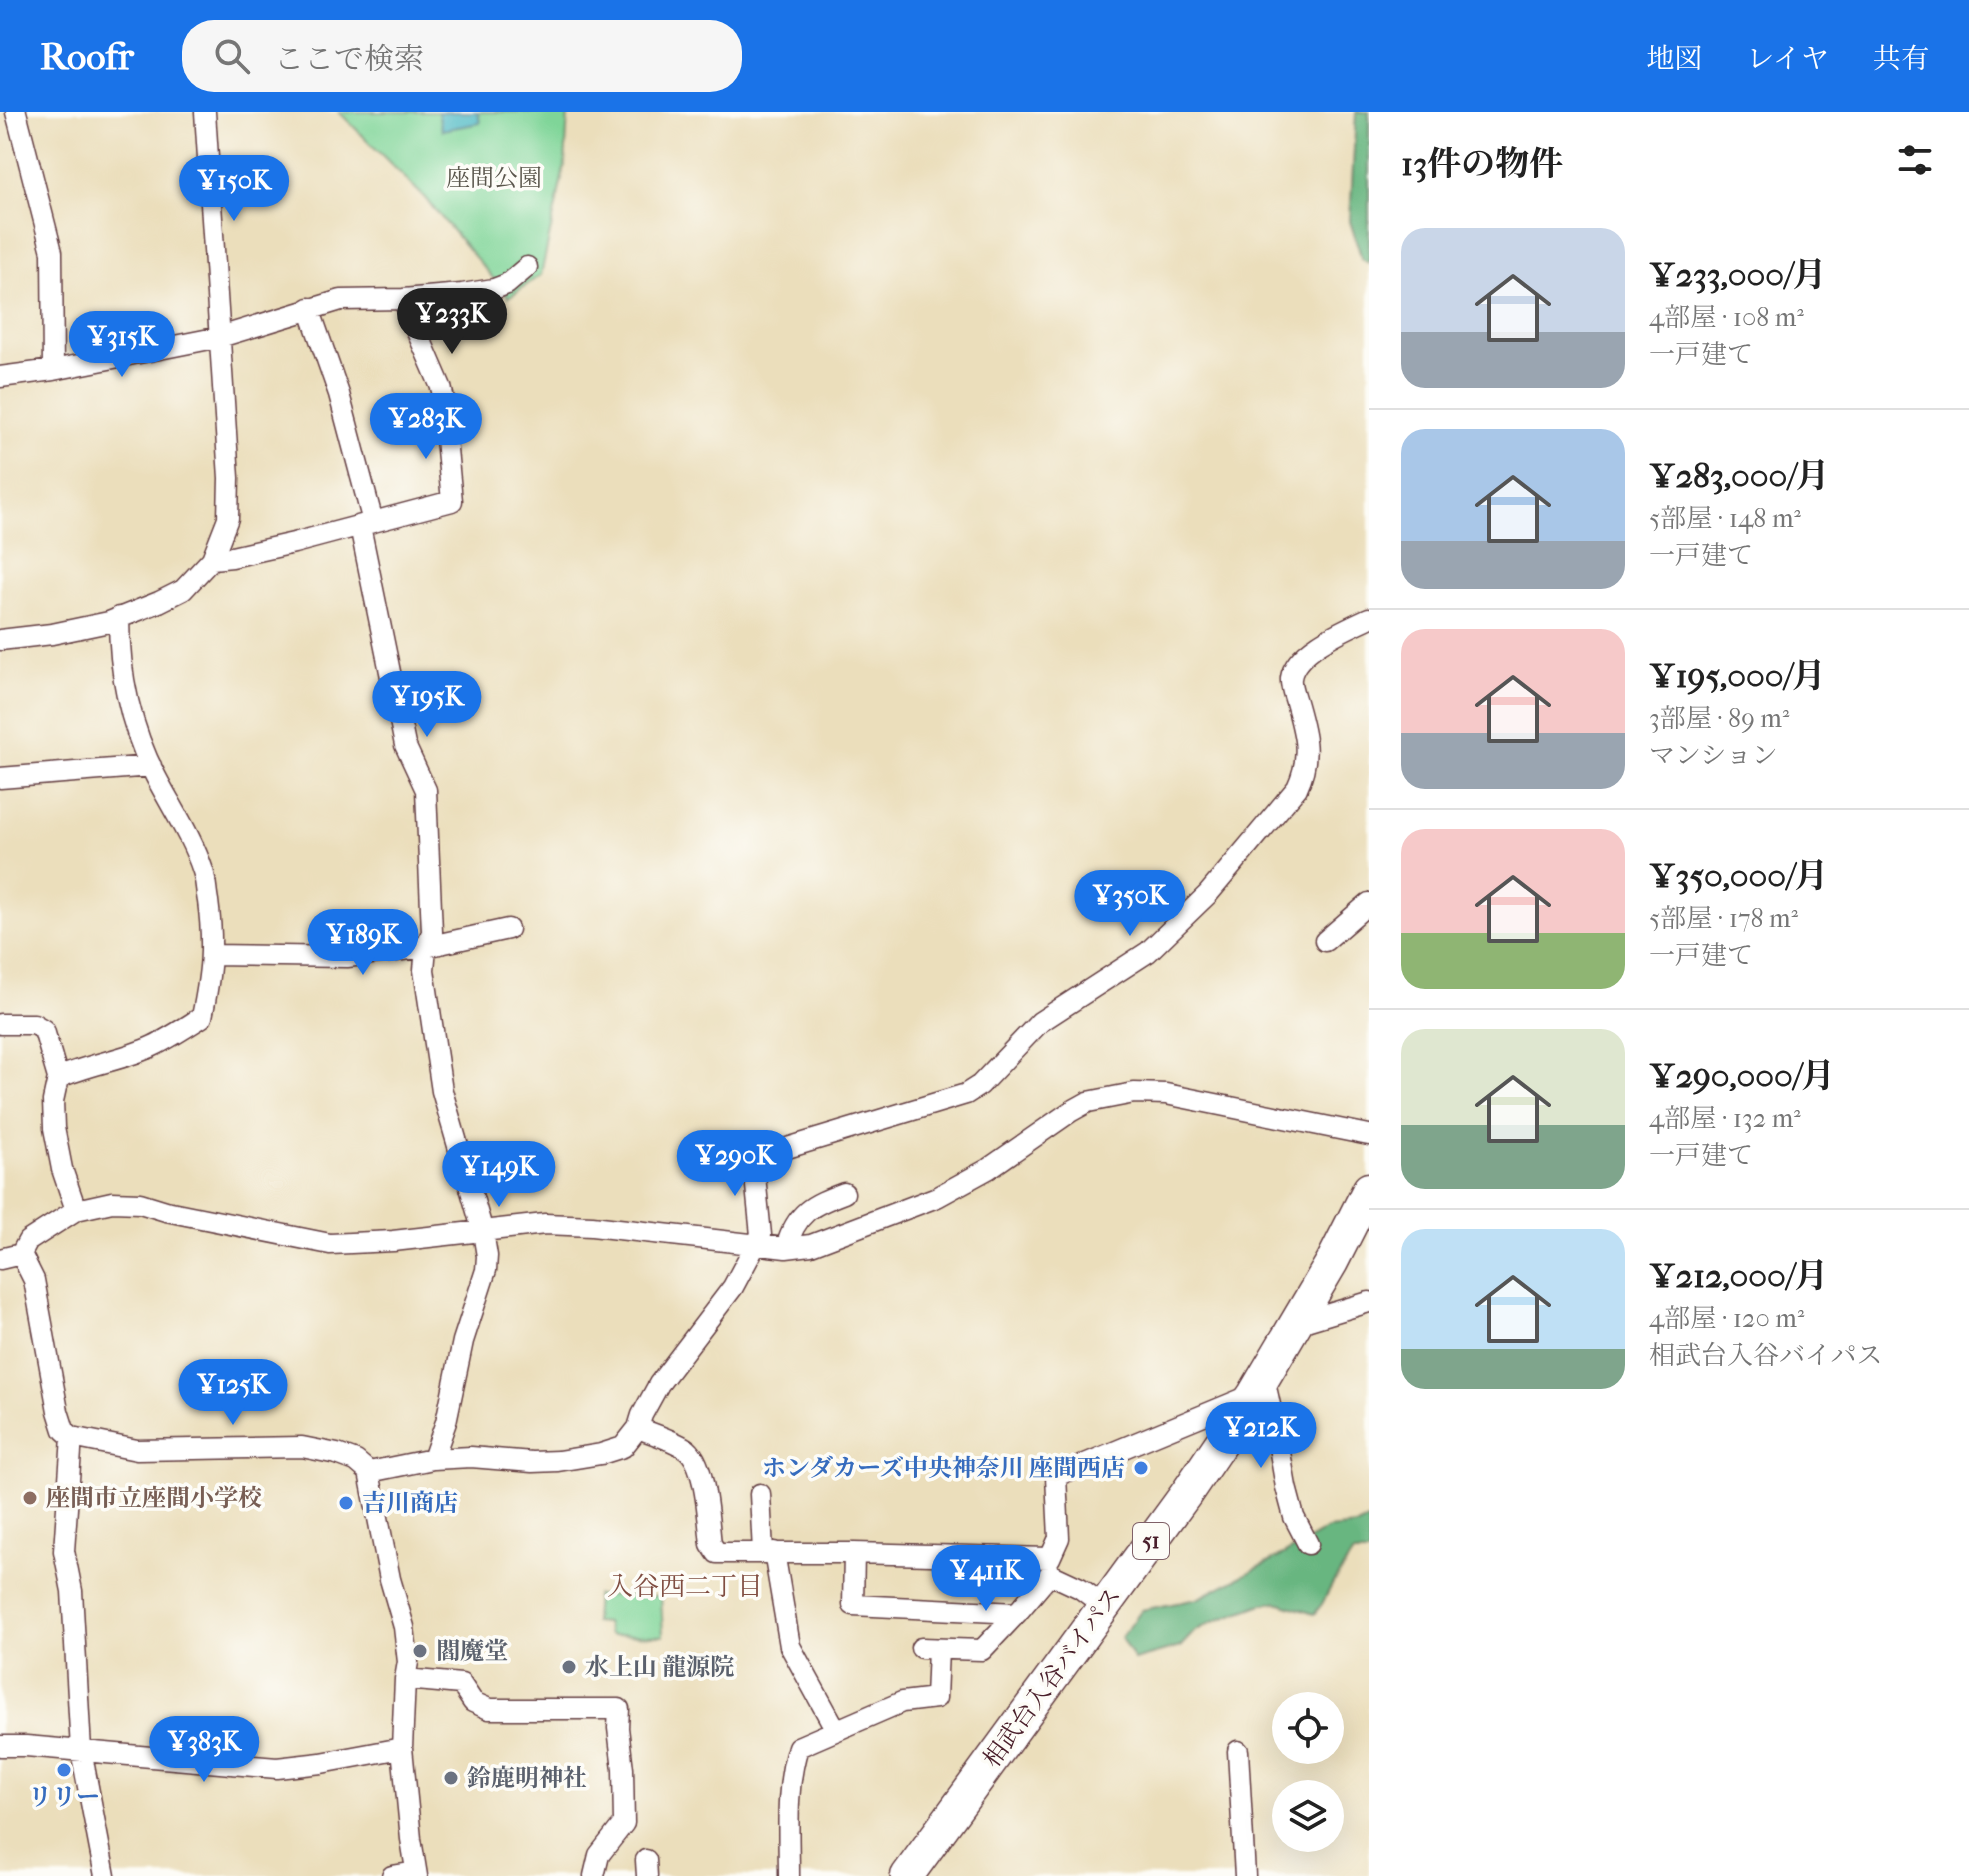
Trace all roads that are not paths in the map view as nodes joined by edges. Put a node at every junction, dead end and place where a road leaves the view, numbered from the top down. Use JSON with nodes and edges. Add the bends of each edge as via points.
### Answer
{"nodes":[{"id":1,"x":16,"y":112,"type":"edge"},
{"id":2,"x":205,"y":112,"type":"edge"},
{"id":3,"x":527,"y":267,"type":"dead end"},
{"id":4,"x":403,"y":299,"type":"junction"},
{"id":5,"x":309,"y":308,"type":"junction"},
{"id":6,"x":220,"y":337,"type":"junction"},
{"id":7,"x":53,"y":370,"type":"junction"},
{"id":8,"x":0,"y":377,"type":"edge"},
{"id":9,"x":366,"y":524,"type":"junction"},
{"id":10,"x":212,"y":559,"type":"junction"},
{"id":11,"x":119,"y":617,"type":"junction"},
{"id":12,"x":1368,"y":624,"type":"edge"},
{"id":13,"x":0,"y":640,"type":"edge"},
{"id":14,"x":151,"y":766,"type":"junction"},
{"id":15,"x":0,"y":778,"type":"edge"},
{"id":16,"x":1369,"y":903,"type":"edge"},
{"id":17,"x":508,"y":929,"type":"dead end"},
{"id":18,"x":1325,"y":941,"type":"dead end"},
{"id":19,"x":426,"y":947,"type":"junction"},
{"id":20,"x":212,"y":955,"type":"junction"},
{"id":21,"x":0,"y":1024,"type":"edge"},
{"id":22,"x":58,"y":1078,"type":"junction"},
{"id":23,"x":1369,"y":1135,"type":"edge"},
{"id":24,"x":1369,"y":1189,"type":"edge"},
{"id":25,"x":844,"y":1193,"type":"dead end"},
{"id":26,"x":76,"y":1210,"type":"junction"},
{"id":27,"x":483,"y":1232,"type":"junction"},
{"id":28,"x":756,"y":1244,"type":"junction"},
{"id":29,"x":786,"y":1248,"type":"junction"},
{"id":30,"x":21,"y":1254,"type":"junction"},
{"id":31,"x":0,"y":1259,"type":"edge"},
{"id":32,"x":1369,"y":1302,"type":"edge"},
{"id":33,"x":1296,"y":1324,"type":"junction"},
{"id":34,"x":1259,"y":1386,"type":"junction"},
{"id":35,"x":638,"y":1428,"type":"junction"},
{"id":36,"x":72,"y":1437,"type":"junction"},
{"id":37,"x":433,"y":1459,"type":"junction"},
{"id":38,"x":369,"y":1472,"type":"junction"},
{"id":39,"x":760,"y":1494,"type":"dead end"},
{"id":40,"x":1308,"y":1544,"type":"dead end"},
{"id":41,"x":768,"y":1552,"type":"junction"},
{"id":42,"x":854,"y":1553,"type":"junction"},
{"id":43,"x":1104,"y":1606,"type":"junction"},
{"id":44,"x":1017,"y":1613,"type":"junction"},
{"id":45,"x":405,"y":1679,"type":"junction"},
{"id":46,"x":836,"y":1730,"type":"junction"},
{"id":47,"x":0,"y":1746,"type":"edge"},
{"id":48,"x":402,"y":1748,"type":"junction"},
{"id":49,"x":81,"y":1750,"type":"junction"},
{"id":50,"x":1238,"y":1751,"type":"dead end"},
{"id":51,"x":417,"y":1874,"type":"edge"},
{"id":52,"x":105,"y":1876,"type":"edge"},
{"id":53,"x":392,"y":1876,"type":"edge"},
{"id":54,"x":594,"y":1876,"type":"edge"},
{"id":55,"x":789,"y":1876,"type":"edge"},
{"id":56,"x":907,"y":1876,"type":"edge"},
{"id":57,"x":1245,"y":1876,"type":"edge"}],
"edges":[{"from":1,"to":7,"type":"street","via":[[52,252]]},
{"from":2,"to":6,"type":"street"},
{"from":3,"to":4,"type":"street","via":[[494,289]]},
{"from":4,"to":5,"type":"street","via":[[341,300]]},
{"from":4,"to":9,"type":"street","via":[[441,387],[451,428],[446,439],[452,501]]},
{"from":5,"to":6,"type":"street"},
{"from":5,"to":9,"type":"street","via":[[339,394]]},
{"from":6,"to":7,"type":"street"},
{"from":6,"to":10,"type":"street","via":[[228,518]]},
{"from":7,"to":8,"type":"street"},
{"from":9,"to":10,"type":"street"},
{"from":9,"to":19,"type":"street","via":[[405,745],[426,790],[432,932]]},
{"from":10,"to":11,"type":"street","via":[[183,590]]},
{"from":11,"to":13,"type":"street"},
{"from":11,"to":14,"type":"street","via":[[128,700]]},
{"from":12,"to":28,"type":"street","via":[[1315,646],[1296,666],[1291,687],[1304,729],[1305,772],[1208,894],[1148,952],[1040,1022],[966,1094],[764,1155],[757,1161],[755,1176],[761,1235]]},
{"from":14,"to":15,"type":"street"},
{"from":14,"to":20,"type":"street","via":[[204,874]]},
{"from":16,"to":18,"type":"street"},
{"from":17,"to":19,"type":"street"},
{"from":19,"to":20,"type":"street","via":[[347,957]]},
{"from":19,"to":27,"type":"street","via":[[424,970],[442,1091]]},
{"from":20,"to":22,"type":"street","via":[[202,1017],[153,1046]]},
{"from":21,"to":22,"type":"street","via":[[34,1024],[44,1030]]},
{"from":22,"to":26,"type":"street","via":[[54,1128]]},
{"from":23,"to":29,"type":"street","via":[[1166,1094],[1107,1097],[1070,1112],[937,1197],[811,1245]]},
{"from":24,"to":33,"type":"main road","name":"相武台入谷バイパス","number":"51"},
{"from":25,"to":29,"type":"street","via":[[807,1209]]},
{"from":26,"to":27,"type":"street","via":[[112,1202],[140,1203],[330,1244]]},
{"from":26,"to":30,"type":"street","via":[[28,1241]]},
{"from":27,"to":28,"type":"street","via":[[545,1224],[592,1226]]},
{"from":27,"to":37,"type":"street","via":[[486,1270]]},
{"from":28,"to":29,"type":"street"},
{"from":28,"to":35,"type":"street","via":[[733,1287],[659,1384]]},
{"from":30,"to":31,"type":"street"},
{"from":30,"to":36,"type":"street","via":[[34,1280],[58,1411]]},
{"from":32,"to":33,"type":"street"},
{"from":33,"to":34,"type":"main road","name":"相武台入谷バイパス","number":"51"},
{"from":34,"to":40,"type":"street","via":[[1278,1441],[1294,1517]]},
{"from":34,"to":42,"type":"street","via":[[1056,1476],[1059,1538],[1050,1558]]},
{"from":34,"to":43,"type":"main road","name":"相武台入谷バイパス","number":"51"},
{"from":35,"to":37,"type":"street","via":[[623,1447],[587,1457],[532,1462]]},
{"from":35,"to":41,"type":"street","via":[[686,1448],[696,1458],[717,1553]]},
{"from":36,"to":38,"type":"street","via":[[137,1450],[302,1447],[347,1457]]},
{"from":36,"to":49,"type":"street","via":[[64,1551],[72,1591]]},
{"from":37,"to":38,"type":"street"},
{"from":38,"to":45,"type":"street","via":[[404,1627]]},
{"from":39,"to":41,"type":"street"},
{"from":41,"to":42,"type":"street"},
{"from":41,"to":46,"type":"street","via":[[790,1646]]},
{"from":42,"to":44,"type":"street","via":[[853,1605]]},
{"from":43,"to":44,"type":"street","via":[[1050,1574]]},
{"from":43,"to":56,"type":"main road","name":"相武台入谷バイパス","number":"51"},
{"from":44,"to":46,"type":"street","via":[[982,1650],[930,1648],[936,1698],[902,1702]]},
{"from":45,"to":48,"type":"street"},
{"from":45,"to":54,"type":"street","via":[[461,1684],[473,1702],[489,1709],[619,1709],[624,1823],[599,1855]]},
{"from":46,"to":55,"type":"street","via":[[798,1747],[789,1809]]},
{"from":47,"to":49,"type":"street"},
{"from":48,"to":49,"type":"street","via":[[277,1768]]},
{"from":48,"to":51,"type":"street"},
{"from":49,"to":52,"type":"street"},
{"from":50,"to":57,"type":"street"},
{"from":51,"to":53,"type":"street"}]}
